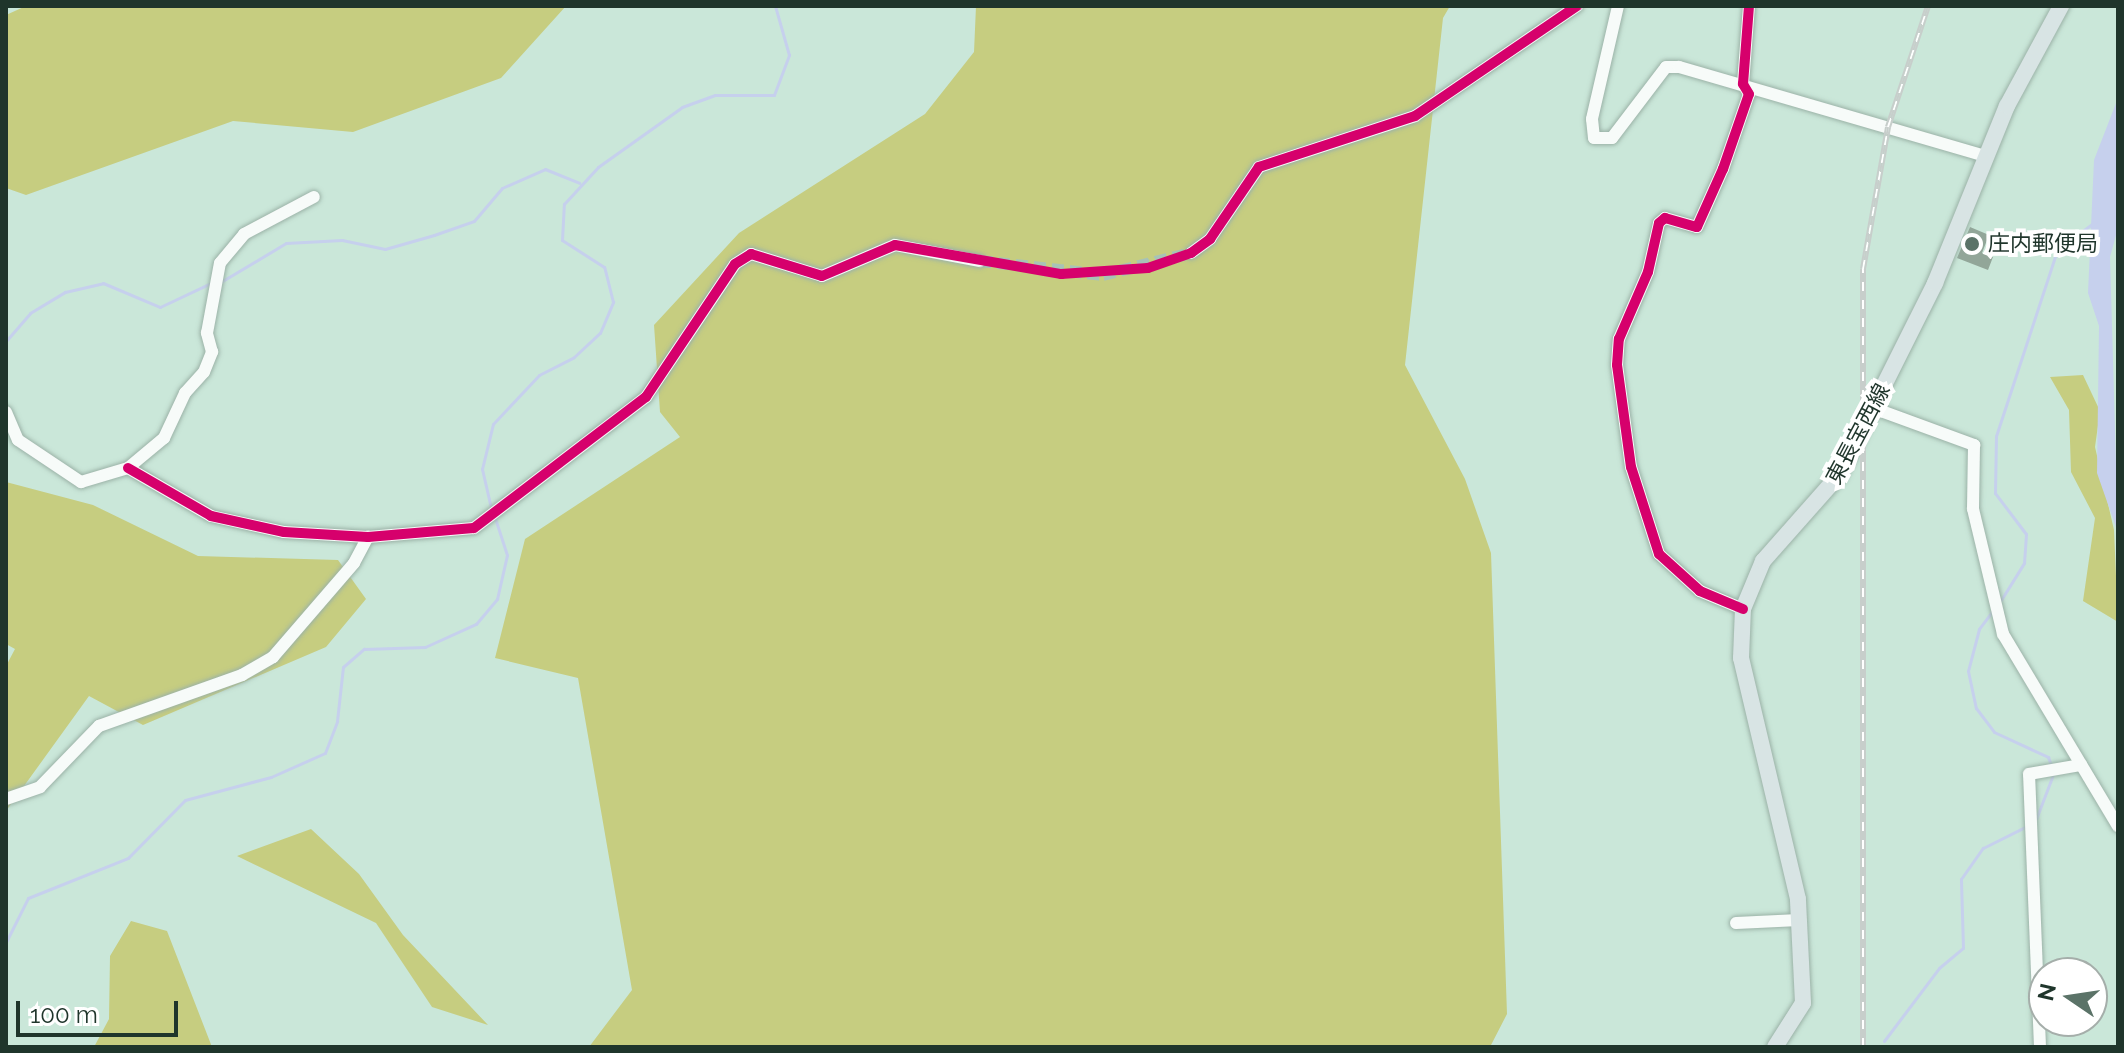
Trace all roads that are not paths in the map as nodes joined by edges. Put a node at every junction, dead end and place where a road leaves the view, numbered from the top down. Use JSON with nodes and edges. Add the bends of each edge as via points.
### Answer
{"nodes":[{"id":1,"x":1577,"y":6,"type":"edge"},
{"id":2,"x":1618,"y":6,"type":"edge"},
{"id":3,"x":1749,"y":6,"type":"edge"},
{"id":4,"x":2061,"y":6,"type":"edge"},
{"id":5,"x":1743,"y":84,"type":"junction"},
{"id":6,"x":1986,"y":156,"type":"junction"},
{"id":7,"x":314,"y":197,"type":"dead end"},
{"id":8,"x":1191,"y":253,"type":"tunnel mouth"},
{"id":9,"x":980,"y":261,"type":"tunnel mouth"},
{"id":10,"x":1873,"y":408,"type":"junction"},
{"id":11,"x":6,"y":412,"type":"edge"},
{"id":12,"x":128,"y":468,"type":"junction"},
{"id":13,"x":368,"y":537,"type":"junction"},
{"id":14,"x":1743,"y":609,"type":"junction"},
{"id":15,"x":2081,"y":765,"type":"junction"},
{"id":16,"x":6,"y":799,"type":"edge"},
{"id":17,"x":2118,"y":826,"type":"edge"},
{"id":18,"x":1799,"y":920,"type":"junction"},
{"id":19,"x":1736,"y":923,"type":"dead end"},
{"id":20,"x":1775,"y":1047,"type":"edge"},
{"id":21,"x":2040,"y":1047,"type":"edge"}],
"edges":[{"from":1,"to":8,"type":"street","via":[[1415,116],[1259,167],[1210,239]]},
{"from":2,"to":5,"type":"street","via":[[1592,119],[1594,138],[1612,138],[1666,67]]},
{"from":3,"to":5,"type":"street"},
{"from":4,"to":6,"type":"main road","name":"東長宝西線"},
{"from":5,"to":6,"type":"street"},
{"from":5,"to":14,"type":"street","via":[[1749,94],[1697,227],[1665,218],[1653,233],[1648,272],[1619,339],[1617,365],[1631,467],[1659,554],[1700,591]]},
{"from":6,"to":10,"type":"main road","name":"東長宝西線","via":[[1935,283]]},
{"from":7,"to":12,"type":"street","via":[[244,234],[220,263],[207,333],[212,352],[204,372],[185,393],[164,438]]},
{"from":9,"to":13,"type":"street","via":[[895,245],[822,276],[751,254],[735,264],[646,397],[496,517],[474,528]]},
{"from":10,"to":14,"type":"main road","name":"東長宝西線","via":[[1831,487],[1763,561]]},
{"from":10,"to":15,"type":"street","via":[[1974,445],[1973,509],[2003,634]]},
{"from":11,"to":12,"type":"street","via":[[18,440],[81,482]]},
{"from":12,"to":13,"type":"street","via":[[236,523]]},
{"from":13,"to":16,"type":"street","via":[[354,563],[273,657],[208,689],[99,726],[40,787]]},
{"from":14,"to":18,"type":"main road","name":"東長宝西線","via":[[1741,658]]},
{"from":15,"to":17,"type":"street"},
{"from":15,"to":21,"type":"street","via":[[2029,774]]},
{"from":18,"to":19,"type":"street"},
{"from":18,"to":20,"type":"main road","name":"東長宝西線","via":[[1803,1003]]}]}
